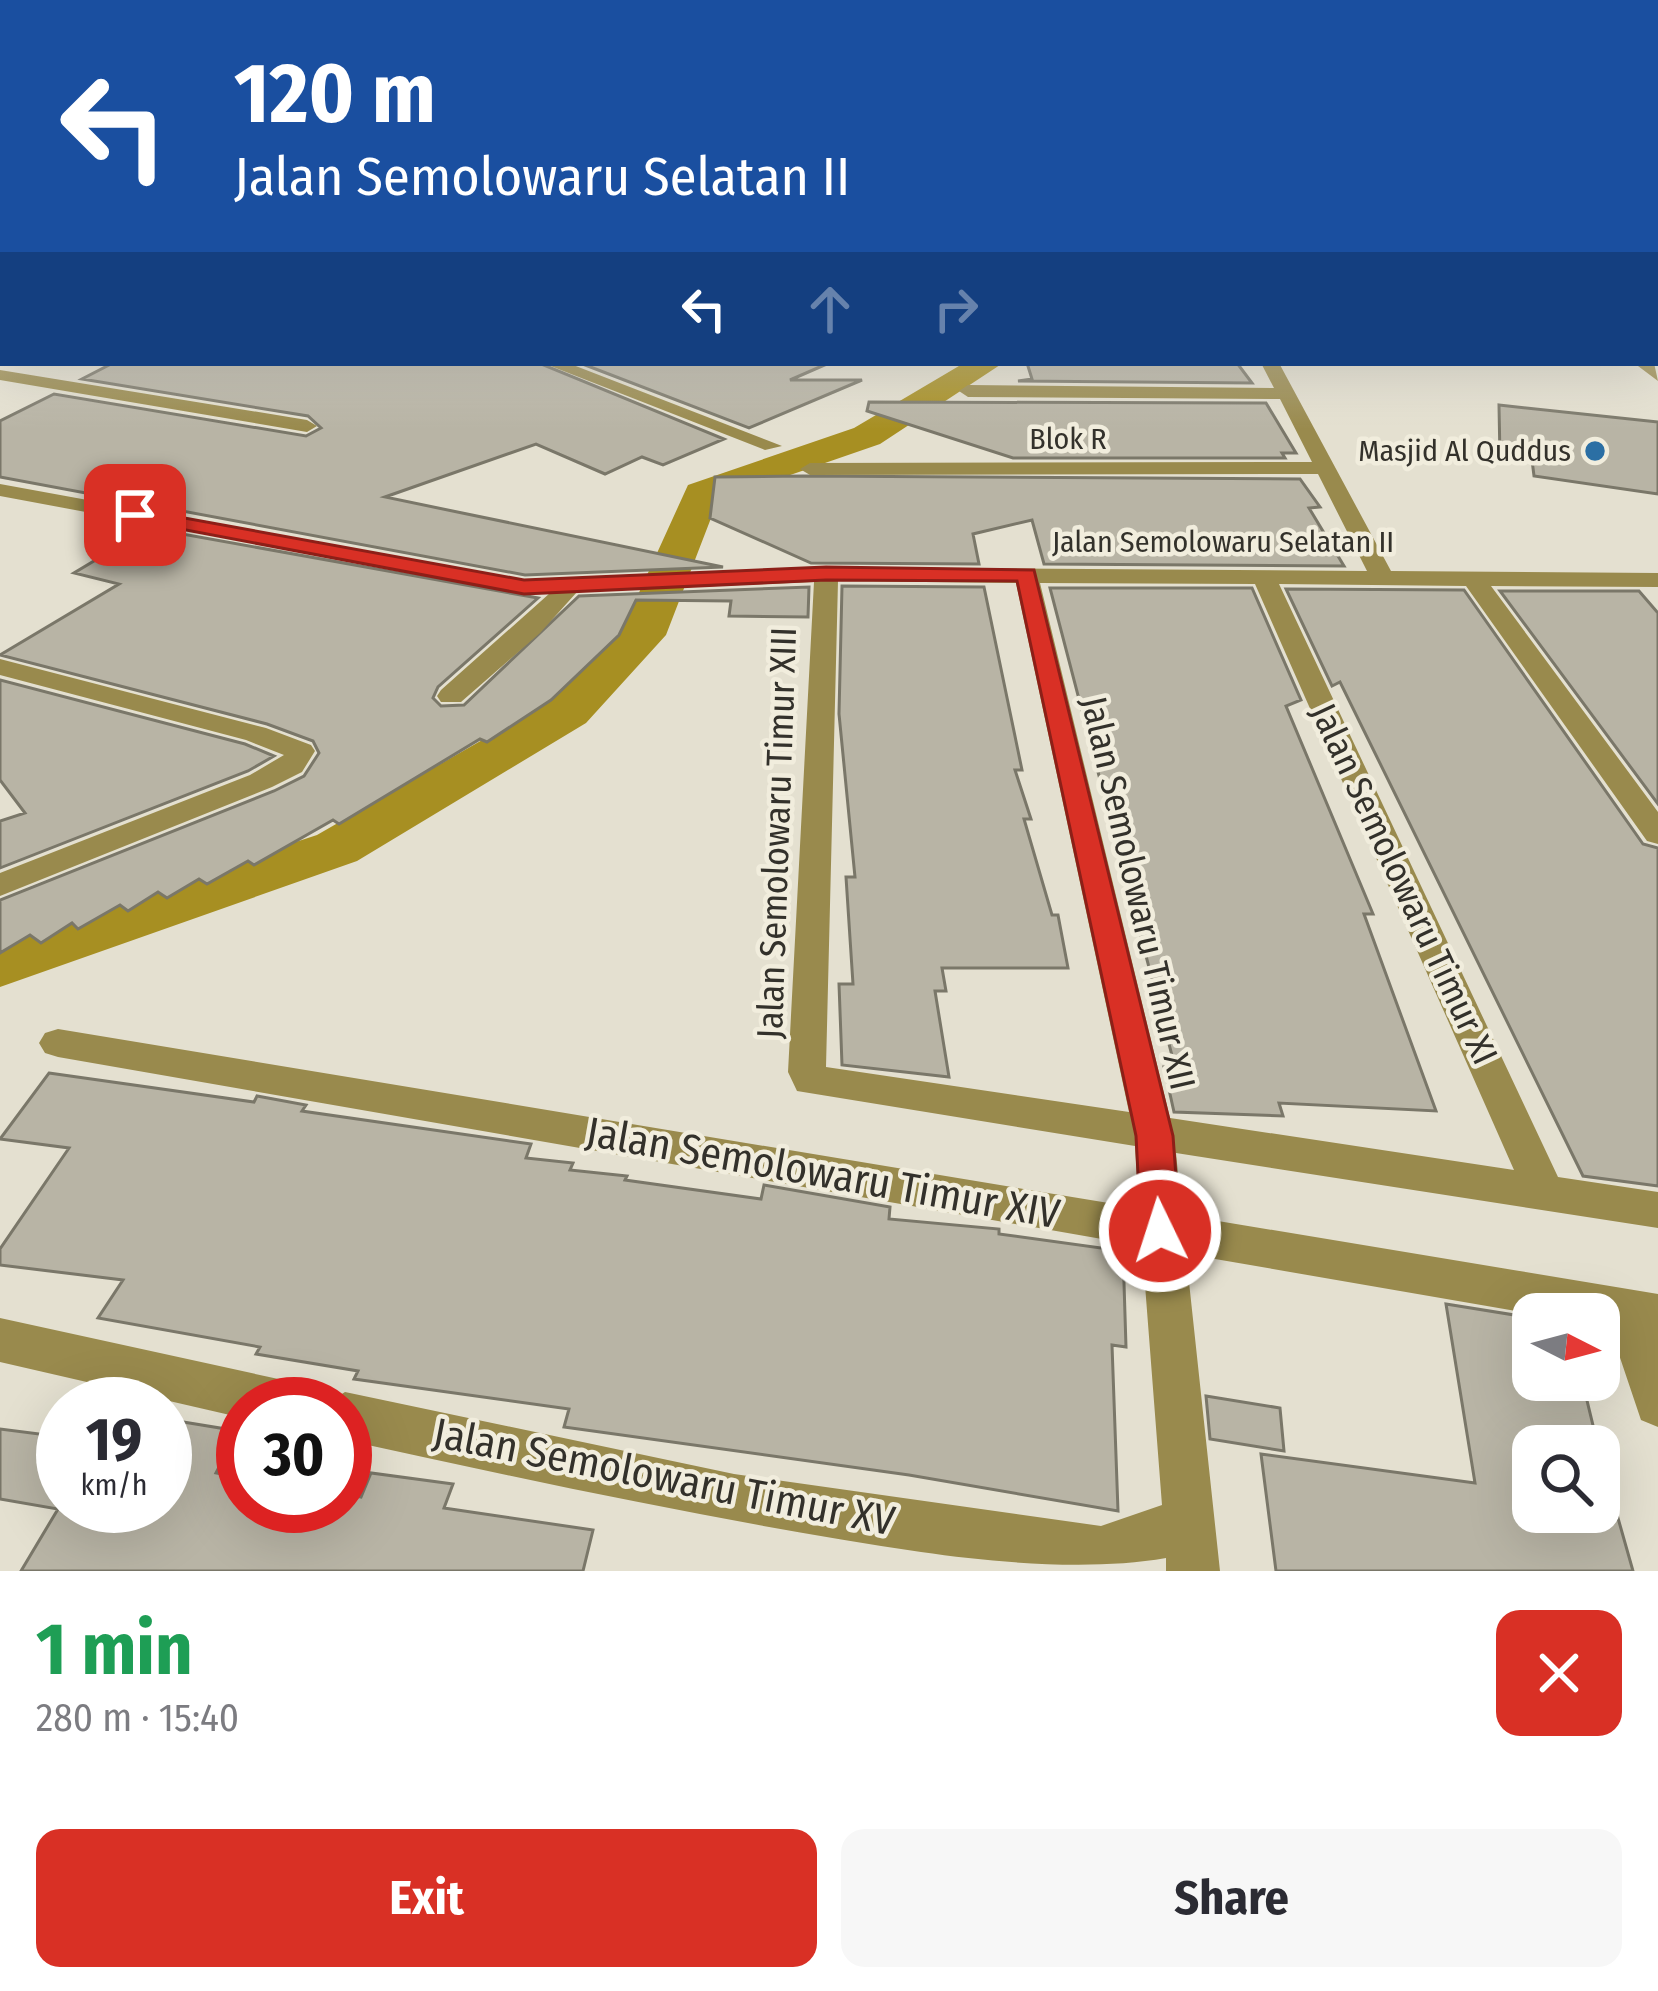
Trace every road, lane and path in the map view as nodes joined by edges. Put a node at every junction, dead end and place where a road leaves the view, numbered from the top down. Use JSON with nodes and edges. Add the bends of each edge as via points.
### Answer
{"nodes":[{"id":1,"x":560,"y":366,"type":"edge"},
{"id":2,"x":1272,"y":366,"type":"edge"},
{"id":3,"x":0,"y":375,"type":"edge"},
{"id":4,"x":968,"y":391,"type":"dead end"},
{"id":5,"x":1286,"y":394,"type":"junction"},
{"id":6,"x":307,"y":426,"type":"dead end"},
{"id":7,"x":772,"y":446,"type":"dead end"},
{"id":8,"x":1325,"y":468,"type":"junction"},
{"id":9,"x":811,"y":470,"type":"dead end"},
{"id":10,"x":0,"y":490,"type":"edge"},
{"id":11,"x":826,"y":574,"type":"junction"},
{"id":12,"x":1026,"y":574,"type":"junction"},
{"id":13,"x":1262,"y":575,"type":"junction"},
{"id":14,"x":1382,"y":576,"type":"junction"},
{"id":15,"x":1472,"y":577,"type":"junction"},
{"id":16,"x":1658,"y":580,"type":"edge"},
{"id":17,"x":567,"y":589,"type":"junction"},
{"id":18,"x":0,"y":667,"type":"edge"},
{"id":19,"x":451,"y":696,"type":"dead end"},
{"id":20,"x":1658,"y":834,"type":"edge"},
{"id":21,"x":0,"y":885,"type":"edge"},
{"id":22,"x":58,"y":1043,"type":"dead end"},
{"id":23,"x":1154,"y":1136,"type":"junction"},
{"id":24,"x":1545,"y":1192,"type":"junction"},
{"id":25,"x":1658,"y":1210,"type":"edge"},
{"id":26,"x":1160,"y":1231,"type":"junction"},
{"id":27,"x":1643,"y":1312,"type":"edge"},
{"id":28,"x":0,"y":1340,"type":"edge"},
{"id":29,"x":216,"y":1389,"type":"edge"},
{"id":30,"x":1658,"y":1403,"type":"edge"},
{"id":31,"x":372,"y":1422,"type":"edge"},
{"id":32,"x":1189,"y":1519,"type":"junction"},
{"id":33,"x":1193,"y":1571,"type":"edge"}],
"edges":[{"from":1,"to":7,"type":"street"},
{"from":2,"to":5,"type":"street"},
{"from":3,"to":6,"type":"street"},
{"from":4,"to":5,"type":"street"},
{"from":5,"to":8,"type":"street"},
{"from":8,"to":9,"type":"street","name":"Blok R"},
{"from":8,"to":14,"type":"street"},
{"from":10,"to":17,"type":"street","name":"Jalan Semolowaru Selatan II","via":[[495,583]]},
{"from":11,"to":12,"type":"street","name":"Jalan Semolowaru Selatan II"},
{"from":11,"to":17,"type":"street","name":"Jalan Semolowaru Selatan II"},
{"from":11,"to":23,"type":"street","name":"Jalan Semolowaru Timur XIII","via":[[806,1072],[824,1086]]},
{"from":12,"to":13,"type":"street","name":"Jalan Semolowaru Selatan II"},
{"from":12,"to":23,"type":"street","name":"Jalan Semolowaru Timur XII"},
{"from":13,"to":14,"type":"street","name":"Jalan Semolowaru Selatan II"},
{"from":13,"to":24,"type":"street","name":"Jalan Semolowaru Timur XI"},
{"from":14,"to":15,"type":"street","name":"Jalan Semolowaru Selatan II"},
{"from":15,"to":16,"type":"street","name":"Jalan Semolowaru Selatan II"},
{"from":15,"to":20,"type":"street"},
{"from":17,"to":19,"type":"street"},
{"from":18,"to":21,"type":"street","via":[[302,751],[292,766],[261,781]]},
{"from":22,"to":26,"type":"street","name":"Jalan Semolowaru Timur XIV"},
{"from":23,"to":24,"type":"street"},
{"from":23,"to":26,"type":"street","name":"Jalan Semolowaru Timur XII"},
{"from":24,"to":25,"type":"street"},
{"from":26,"to":27,"type":"street","name":"Jalan Semolowaru Timur XIV"},
{"from":26,"to":32,"type":"street"},
{"from":27,"to":30,"type":"street"},
{"from":28,"to":29,"type":"street"},
{"from":31,"to":32,"type":"street","name":"Jalan Semolowaru Timur XV","via":[[734,1499],[1100,1552]]},
{"from":32,"to":33,"type":"street"}]}
